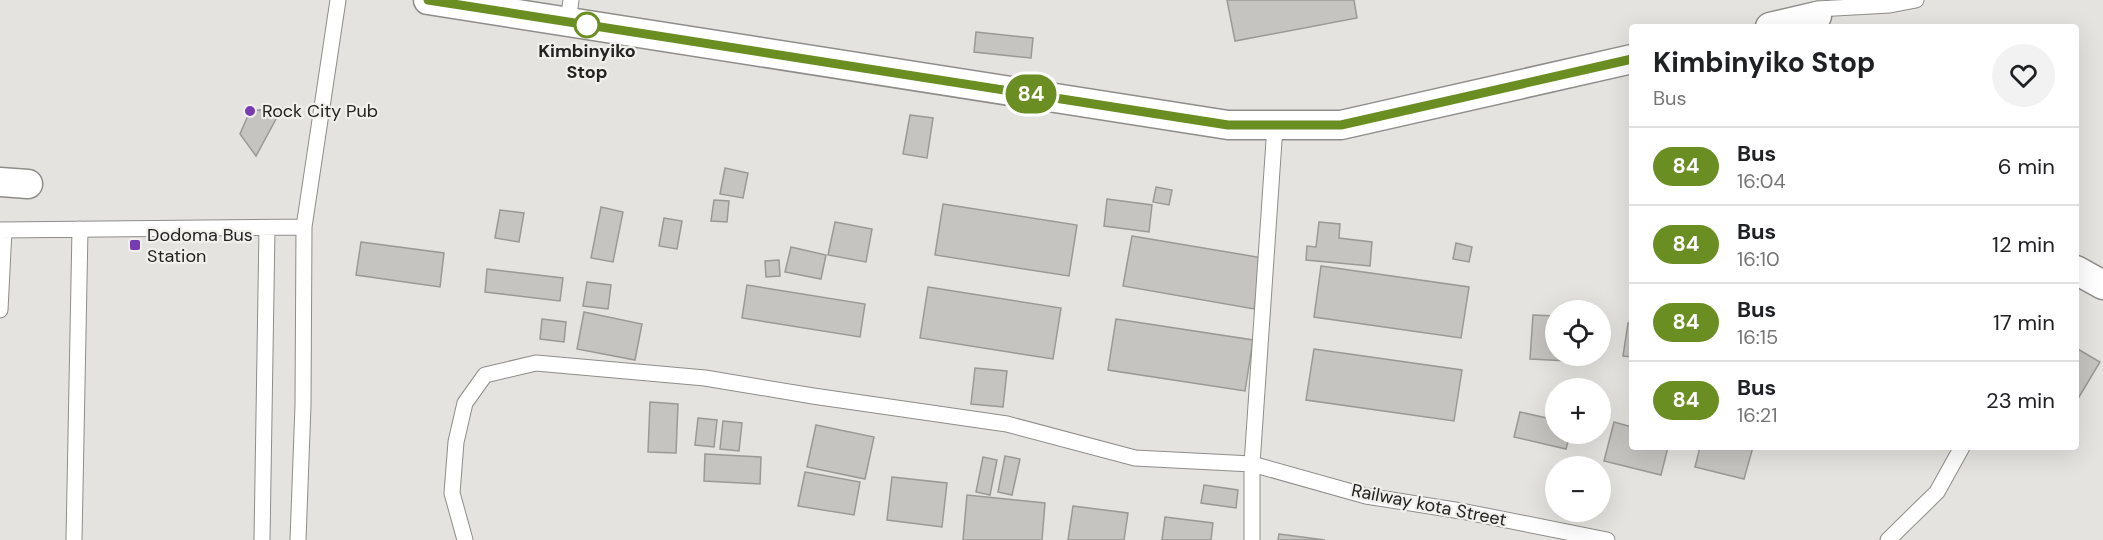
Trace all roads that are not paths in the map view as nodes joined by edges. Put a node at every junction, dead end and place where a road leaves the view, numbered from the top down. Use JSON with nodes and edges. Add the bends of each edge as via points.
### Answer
{"nodes":[{"id":1,"x":338,"y":0,"type":"edge"},
{"id":2,"x":428,"y":0,"type":"edge"},
{"id":3,"x":1916,"y":0,"type":"edge"},
{"id":4,"x":570,"y":11,"type":"edge"},
{"id":5,"x":1818,"y":13,"type":"edge"},
{"id":6,"x":1780,"y":24,"type":"edge"},
{"id":7,"x":1629,"y":60,"type":"edge"},
{"id":8,"x":1275,"y":126,"type":"junction"},
{"id":9,"x":0,"y":182,"type":"edge"},
{"id":10,"x":28,"y":184,"type":"dead end"},
{"id":11,"x":304,"y":227,"type":"junction"},
{"id":12,"x":267,"y":228,"type":"junction"},
{"id":13,"x":80,"y":229,"type":"junction"},
{"id":14,"x":2,"y":230,"type":"edge"},
{"id":15,"x":2079,"y":272,"type":"edge"},
{"id":16,"x":2103,"y":285,"type":"edge"},
{"id":17,"x":0,"y":309,"type":"edge"},
{"id":18,"x":1960,"y":450,"type":"edge"},
{"id":19,"x":1252,"y":464,"type":"junction"},
{"id":20,"x":74,"y":540,"type":"edge"},
{"id":21,"x":262,"y":540,"type":"edge"},
{"id":22,"x":298,"y":540,"type":"edge"},
{"id":23,"x":465,"y":540,"type":"edge"},
{"id":24,"x":1252,"y":540,"type":"edge"},
{"id":25,"x":1607,"y":540,"type":"edge"},
{"id":26,"x":1888,"y":540,"type":"edge"}],
"edges":[{"from":1,"to":11,"type":"lane"},
{"from":2,"to":4,"type":"street"},
{"from":3,"to":5,"type":"lane"},
{"from":4,"to":8,"type":"street","via":[[1228,125]]},
{"from":5,"to":6,"type":"street"},
{"from":7,"to":8,"type":"street","via":[[1341,125]]},
{"from":8,"to":19,"type":"lane"},
{"from":9,"to":10,"type":"street"},
{"from":11,"to":12,"type":"lane"},
{"from":11,"to":22,"type":"lane"},
{"from":12,"to":13,"type":"lane"},
{"from":12,"to":21,"type":"lane"},
{"from":13,"to":14,"type":"lane"},
{"from":13,"to":20,"type":"lane"},
{"from":14,"to":17,"type":"lane"},
{"from":15,"to":16,"type":"street"},
{"from":18,"to":26,"type":"lane","via":[[1937,492]]},
{"from":19,"to":23,"type":"lane","name":"Railway kota Street","via":[[1135,458],[1007,424],[705,378],[536,363],[485,375],[465,403],[456,442],[452,493]]},
{"from":19,"to":24,"type":"lane"},
{"from":19,"to":25,"type":"lane","name":"Railway kota Street","via":[[1366,496]]}]}
